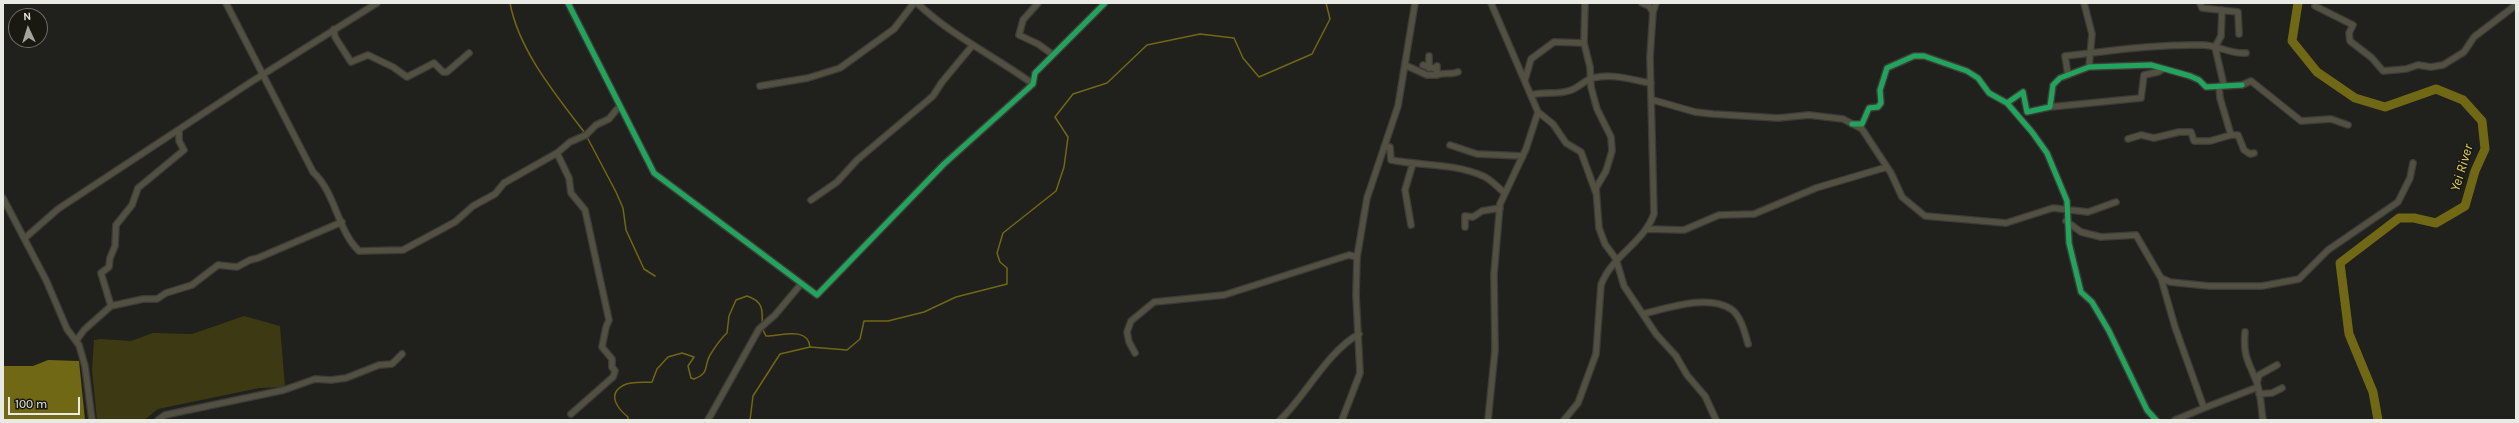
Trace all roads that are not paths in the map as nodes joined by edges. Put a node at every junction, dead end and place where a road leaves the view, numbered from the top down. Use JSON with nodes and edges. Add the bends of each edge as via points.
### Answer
{"nodes":[{"id":1,"x":226,"y":3,"type":"edge"},
{"id":2,"x":377,"y":3,"type":"edge"},
{"id":3,"x":568,"y":3,"type":"edge"},
{"id":4,"x":914,"y":3,"type":"edge"},
{"id":5,"x":918,"y":3,"type":"edge"},
{"id":6,"x":1038,"y":3,"type":"edge"},
{"id":7,"x":1105,"y":3,"type":"edge"},
{"id":8,"x":1415,"y":3,"type":"edge"},
{"id":9,"x":1491,"y":3,"type":"edge"},
{"id":10,"x":1585,"y":3,"type":"edge"},
{"id":11,"x":1642,"y":3,"type":"edge"},
{"id":12,"x":1656,"y":3,"type":"edge"},
{"id":13,"x":2084,"y":3,"type":"edge"},
{"id":14,"x":2200,"y":3,"type":"edge"},
{"id":15,"x":2516,"y":5,"type":"edge"},
{"id":16,"x":2315,"y":6,"type":"dead end"},
{"id":17,"x":2222,"y":10,"type":"junction"},
{"id":18,"x":1653,"y":12,"type":"junction"},
{"id":19,"x":334,"y":29,"type":"junction"},
{"id":20,"x":2240,"y":34,"type":"dead end"},
{"id":21,"x":1584,"y":43,"type":"junction"},
{"id":22,"x":972,"y":46,"type":"junction"},
{"id":23,"x":2215,"y":47,"type":"junction"},
{"id":24,"x":469,"y":53,"type":"dead end"},
{"id":25,"x":2090,"y":53,"type":"junction"},
{"id":26,"x":2246,"y":53,"type":"dead end"},
{"id":27,"x":1052,"y":54,"type":"junction"},
{"id":28,"x":1429,"y":56,"type":"dead end"},
{"id":29,"x":2091,"y":61,"type":"junction"},
{"id":30,"x":1423,"y":65,"type":"dead end"},
{"id":31,"x":1405,"y":66,"type":"junction"},
{"id":32,"x":2089,"y":67,"type":"junction"},
{"id":33,"x":1429,"y":68,"type":"junction"},
{"id":34,"x":2099,"y":68,"type":"junction"},
{"id":35,"x":2163,"y":69,"type":"junction"},
{"id":36,"x":1458,"y":72,"type":"dead end"},
{"id":37,"x":264,"y":75,"type":"junction"},
{"id":38,"x":1437,"y":75,"type":"junction"},
{"id":39,"x":2068,"y":75,"type":"junction"},
{"id":40,"x":1591,"y":78,"type":"junction"},
{"id":41,"x":1525,"y":80,"type":"junction"},
{"id":42,"x":1651,"y":83,"type":"junction"},
{"id":43,"x":1033,"y":84,"type":"junction"},
{"id":44,"x":760,"y":86,"type":"dead end"},
{"id":45,"x":2221,"y":86,"type":"junction"},
{"id":46,"x":1532,"y":95,"type":"junction"},
{"id":47,"x":1653,"y":100,"type":"junction"},
{"id":48,"x":2007,"y":103,"type":"junction"},
{"id":49,"x":2050,"y":107,"type":"junction"},
{"id":50,"x":620,"y":108,"type":"junction"},
{"id":51,"x":1538,"y":112,"type":"junction"},
{"id":52,"x":1852,"y":124,"type":"junction"},
{"id":53,"x":2348,"y":125,"type":"dead end"},
{"id":54,"x":179,"y":131,"type":"junction"},
{"id":55,"x":2231,"y":135,"type":"junction"},
{"id":56,"x":2128,"y":139,"type":"dead end"},
{"id":57,"x":1450,"y":146,"type":"dead end"},
{"id":58,"x":1384,"y":147,"type":"junction"},
{"id":59,"x":557,"y":153,"type":"junction"},
{"id":60,"x":2254,"y":153,"type":"dead end"},
{"id":61,"x":1523,"y":156,"type":"junction"},
{"id":62,"x":1413,"y":163,"type":"junction"},
{"id":63,"x":2413,"y":163,"type":"dead end"},
{"id":64,"x":1887,"y":168,"type":"junction"},
{"id":65,"x":1506,"y":192,"type":"junction"},
{"id":66,"x":1596,"y":193,"type":"junction"},
{"id":67,"x":3,"y":198,"type":"edge"},
{"id":68,"x":811,"y":200,"type":"dead end"},
{"id":69,"x":2116,"y":202,"type":"dead end"},
{"id":70,"x":1500,"y":208,"type":"junction"},
{"id":71,"x":2067,"y":209,"type":"junction"},
{"id":72,"x":2066,"y":221,"type":"junction"},
{"id":73,"x":342,"y":222,"type":"junction"},
{"id":74,"x":1411,"y":225,"type":"dead end"},
{"id":75,"x":1465,"y":227,"type":"dead end"},
{"id":76,"x":1647,"y":229,"type":"junction"},
{"id":77,"x":25,"y":238,"type":"junction"},
{"id":78,"x":1357,"y":257,"type":"junction"},
{"id":79,"x":1616,"y":259,"type":"junction"},
{"id":80,"x":2162,"y":280,"type":"junction"},
{"id":81,"x":801,"y":284,"type":"junction"},
{"id":82,"x":111,"y":306,"type":"junction"},
{"id":83,"x":1643,"y":314,"type":"junction"},
{"id":84,"x":2246,"y":332,"type":"dead end"},
{"id":85,"x":1359,"y":334,"type":"junction"},
{"id":86,"x":76,"y":341,"type":"junction"},
{"id":87,"x":1748,"y":344,"type":"dead end"},
{"id":88,"x":1135,"y":353,"type":"dead end"},
{"id":89,"x":402,"y":354,"type":"dead end"},
{"id":90,"x":2277,"y":365,"type":"dead end"},
{"id":91,"x":2258,"y":388,"type":"junction"},
{"id":92,"x":2282,"y":388,"type":"dead end"},
{"id":93,"x":2204,"y":408,"type":"junction"},
{"id":94,"x":571,"y":414,"type":"dead end"},
{"id":95,"x":92,"y":420,"type":"edge"},
{"id":96,"x":158,"y":420,"type":"edge"},
{"id":97,"x":708,"y":420,"type":"edge"},
{"id":98,"x":1280,"y":420,"type":"edge"},
{"id":99,"x":1342,"y":420,"type":"edge"},
{"id":100,"x":1488,"y":420,"type":"edge"},
{"id":101,"x":1559,"y":420,"type":"edge"},
{"id":102,"x":1564,"y":420,"type":"edge"},
{"id":103,"x":1716,"y":420,"type":"edge"},
{"id":104,"x":2156,"y":420,"type":"edge"},
{"id":105,"x":2174,"y":420,"type":"edge"},
{"id":106,"x":2263,"y":420,"type":"edge"}],
"edges":[{"from":1,"to":37,"type":"street"},
{"from":2,"to":19,"type":"street"},
{"from":3,"to":50,"type":"street"},
{"from":4,"to":44,"type":"street","via":[[894,29],[840,68],[808,78]]},
{"from":5,"to":22,"type":"street","via":[[948,30]]},
{"from":6,"to":27,"type":"street","via":[[1023,20],[1019,34]]},
{"from":7,"to":27,"type":"street"},
{"from":8,"to":31,"type":"street"},
{"from":9,"to":41,"type":"street"},
{"from":10,"to":21,"type":"street"},
{"from":11,"to":18,"type":"street","via":[[1649,6]]},
{"from":12,"to":18,"type":"street"},
{"from":13,"to":25,"type":"street","via":[[2092,34]]},
{"from":14,"to":17,"type":"street","via":[[2202,8]]},
{"from":15,"to":16,"type":"street","via":[[2474,37],[2464,52],[2443,65],[2431,67],[2418,64],[2406,69],[2388,71],[2383,71],[2372,58],[2350,41],[2349,32],[2354,26]]},
{"from":17,"to":20,"type":"street","via":[[2238,12]]},
{"from":17,"to":23,"type":"street","via":[[2221,36]]},
{"from":18,"to":42,"type":"street"},
{"from":19,"to":24,"type":"street","via":[[335,37],[351,62],[368,55],[407,77],[422,72],[434,63],[443,72],[447,72]]},
{"from":19,"to":37,"type":"street"},
{"from":21,"to":40,"type":"street"},
{"from":21,"to":41,"type":"street","via":[[1554,42],[1531,59]]},
{"from":22,"to":43,"type":"street","via":[[1006,64]]},
{"from":22,"to":68,"type":"street","via":[[933,96],[857,160],[837,182]]},
{"from":23,"to":25,"type":"street","via":[[2173,44]]},
{"from":23,"to":26,"type":"street","via":[[2234,54]]},
{"from":23,"to":45,"type":"street"},
{"from":25,"to":29,"type":"street"},
{"from":25,"to":39,"type":"street","via":[[2065,56]]},
{"from":27,"to":43,"type":"street","via":[[1035,73]]},
{"from":28,"to":33,"type":"street"},
{"from":29,"to":32,"type":"street"},
{"from":29,"to":34,"type":"street"},
{"from":30,"to":33,"type":"street"},
{"from":31,"to":38,"type":"street"},
{"from":31,"to":58,"type":"street","via":[[1398,106]]},
{"from":32,"to":34,"type":"street"},
{"from":32,"to":39,"type":"street"},
{"from":33,"to":38,"type":"street","via":[[1437,67]]},
{"from":34,"to":35,"type":"street","via":[[2151,65]]},
{"from":35,"to":45,"type":"street","via":[[2190,76],[2206,87]]},
{"from":35,"to":49,"type":"street","via":[[2144,75],[2141,98]]},
{"from":36,"to":38,"type":"street"},
{"from":37,"to":54,"type":"street"},
{"from":37,"to":73,"type":"street","via":[[309,166],[328,192]]},
{"from":39,"to":49,"type":"street","via":[[2053,85]]},
{"from":40,"to":42,"type":"street","via":[[1623,77]]},
{"from":40,"to":46,"type":"street","via":[[1581,87],[1567,92],[1539,92]]},
{"from":40,"to":66,"type":"street","via":[[1596,109],[1611,137],[1612,151],[1606,171],[1596,186]]},
{"from":41,"to":46,"type":"street"},
{"from":42,"to":47,"type":"street"},
{"from":43,"to":81,"type":"street","via":[[944,164],[817,295]]},
{"from":45,"to":53,"type":"street","via":[[2242,85],[2251,81],[2301,121],[2331,119]]},
{"from":45,"to":55,"type":"street","via":[[2220,98]]},
{"from":46,"to":51,"type":"street"},
{"from":47,"to":52,"type":"street","via":[[1695,112],[1778,118],[1822,116],[1843,119]]},
{"from":47,"to":76,"type":"street","via":[[1651,138],[1654,214]]},
{"from":48,"to":49,"type":"street","via":[[2023,92],[2027,112]]},
{"from":48,"to":52,"type":"street","via":[[1989,93],[1978,78],[1967,71],[1924,56],[1914,56],[1887,68],[1880,90],[1881,103],[1878,107],[1869,108],[1862,124]]},
{"from":48,"to":71,"type":"street","via":[[2047,153],[2064,194]]},
{"from":50,"to":59,"type":"street","via":[[609,119],[596,125],[586,135],[570,142]]},
{"from":50,"to":81,"type":"street","via":[[654,173]]},
{"from":51,"to":61,"type":"street"},
{"from":51,"to":66,"type":"street","via":[[1553,124],[1566,143],[1581,152]]},
{"from":52,"to":64,"type":"street","via":[[1862,129]]},
{"from":54,"to":77,"type":"street","via":[[58,209]]},
{"from":54,"to":82,"type":"street","via":[[184,150],[138,188],[132,206],[116,225],[115,246],[109,267],[101,273]]},
{"from":55,"to":56,"type":"street","via":[[2210,141],[2194,141],[2191,132],[2154,138],[2141,135]]},
{"from":55,"to":60,"type":"street","via":[[2238,135],[2244,150],[2250,154]]},
{"from":57,"to":61,"type":"street","via":[[1477,154]]},
{"from":58,"to":62,"type":"street","via":[[1390,147],[1391,160]]},
{"from":58,"to":78,"type":"street","via":[[1367,198]]},
{"from":59,"to":73,"type":"street","via":[[504,183],[495,194],[473,206],[455,222],[402,250],[358,251],[343,229]]},
{"from":59,"to":94,"type":"street","via":[[569,178],[571,193],[585,210],[592,235],[609,320],[602,347],[612,358],[615,372],[613,378]]},
{"from":61,"to":65,"type":"street"},
{"from":62,"to":65,"type":"street","via":[[1465,170],[1485,176]]},
{"from":62,"to":74,"type":"street","via":[[1405,190]]},
{"from":63,"to":80,"type":"street","via":[[2410,178],[2398,202],[2328,250],[2299,279],[2262,286],[2209,286]]},
{"from":64,"to":71,"type":"street","via":[[1902,197],[1925,216],[2006,223],[2053,208]]},
{"from":64,"to":76,"type":"street","via":[[1830,184],[1754,214],[1719,215],[1684,230]]},
{"from":65,"to":70,"type":"street"},
{"from":66,"to":79,"type":"street","via":[[1604,244]]},
{"from":67,"to":77,"type":"street"},
{"from":69,"to":71,"type":"street","via":[[2088,212]]},
{"from":70,"to":75,"type":"street","via":[[1482,211],[1473,217],[1465,216]]},
{"from":70,"to":100,"type":"street","via":[[1494,274],[1495,350]]},
{"from":71,"to":72,"type":"street"},
{"from":72,"to":80,"type":"street","via":[[2081,232],[2101,238],[2136,235]]},
{"from":72,"to":104,"type":"street","via":[[2081,292],[2092,302],[2103,320],[2147,410]]},
{"from":73,"to":82,"type":"street","via":[[241,265],[218,265],[192,285],[166,293],[157,299],[143,299]]},
{"from":76,"to":79,"type":"street"},
{"from":77,"to":86,"type":"street","via":[[67,329]]},
{"from":78,"to":85,"type":"street"},
{"from":78,"to":88,"type":"street","via":[[1349,255],[1224,295],[1154,302],[1131,321],[1127,332]]},
{"from":79,"to":83,"type":"street","via":[[1624,286]]},
{"from":79,"to":102,"type":"street","via":[[1601,285],[1596,354],[1578,402]]},
{"from":80,"to":93,"type":"street","via":[[2175,327]]},
{"from":81,"to":97,"type":"street","via":[[794,295],[758,330]]},
{"from":82,"to":86,"type":"street","via":[[84,330]]},
{"from":83,"to":87,"type":"street","via":[[1685,304],[1721,306],[1731,309],[1741,323]]},
{"from":83,"to":103,"type":"street","via":[[1705,396]]},
{"from":84,"to":91,"type":"street","via":[[2244,347],[2247,364]]},
{"from":85,"to":98,"type":"street","via":[[1336,353],[1309,389]]},
{"from":85,"to":99,"type":"street","via":[[1360,373]]},
{"from":86,"to":95,"type":"street","via":[[85,366]]},
{"from":89,"to":96,"type":"street","via":[[392,364],[379,365],[346,378],[315,380],[284,390],[165,415]]},
{"from":90,"to":91,"type":"street","via":[[2259,375]]},
{"from":91,"to":92,"type":"street","via":[[2272,393]]},
{"from":91,"to":93,"type":"street"},
{"from":91,"to":106,"type":"street"},
{"from":93,"to":105,"type":"street"},
{"from":101,"to":102,"type":"street"}]}
